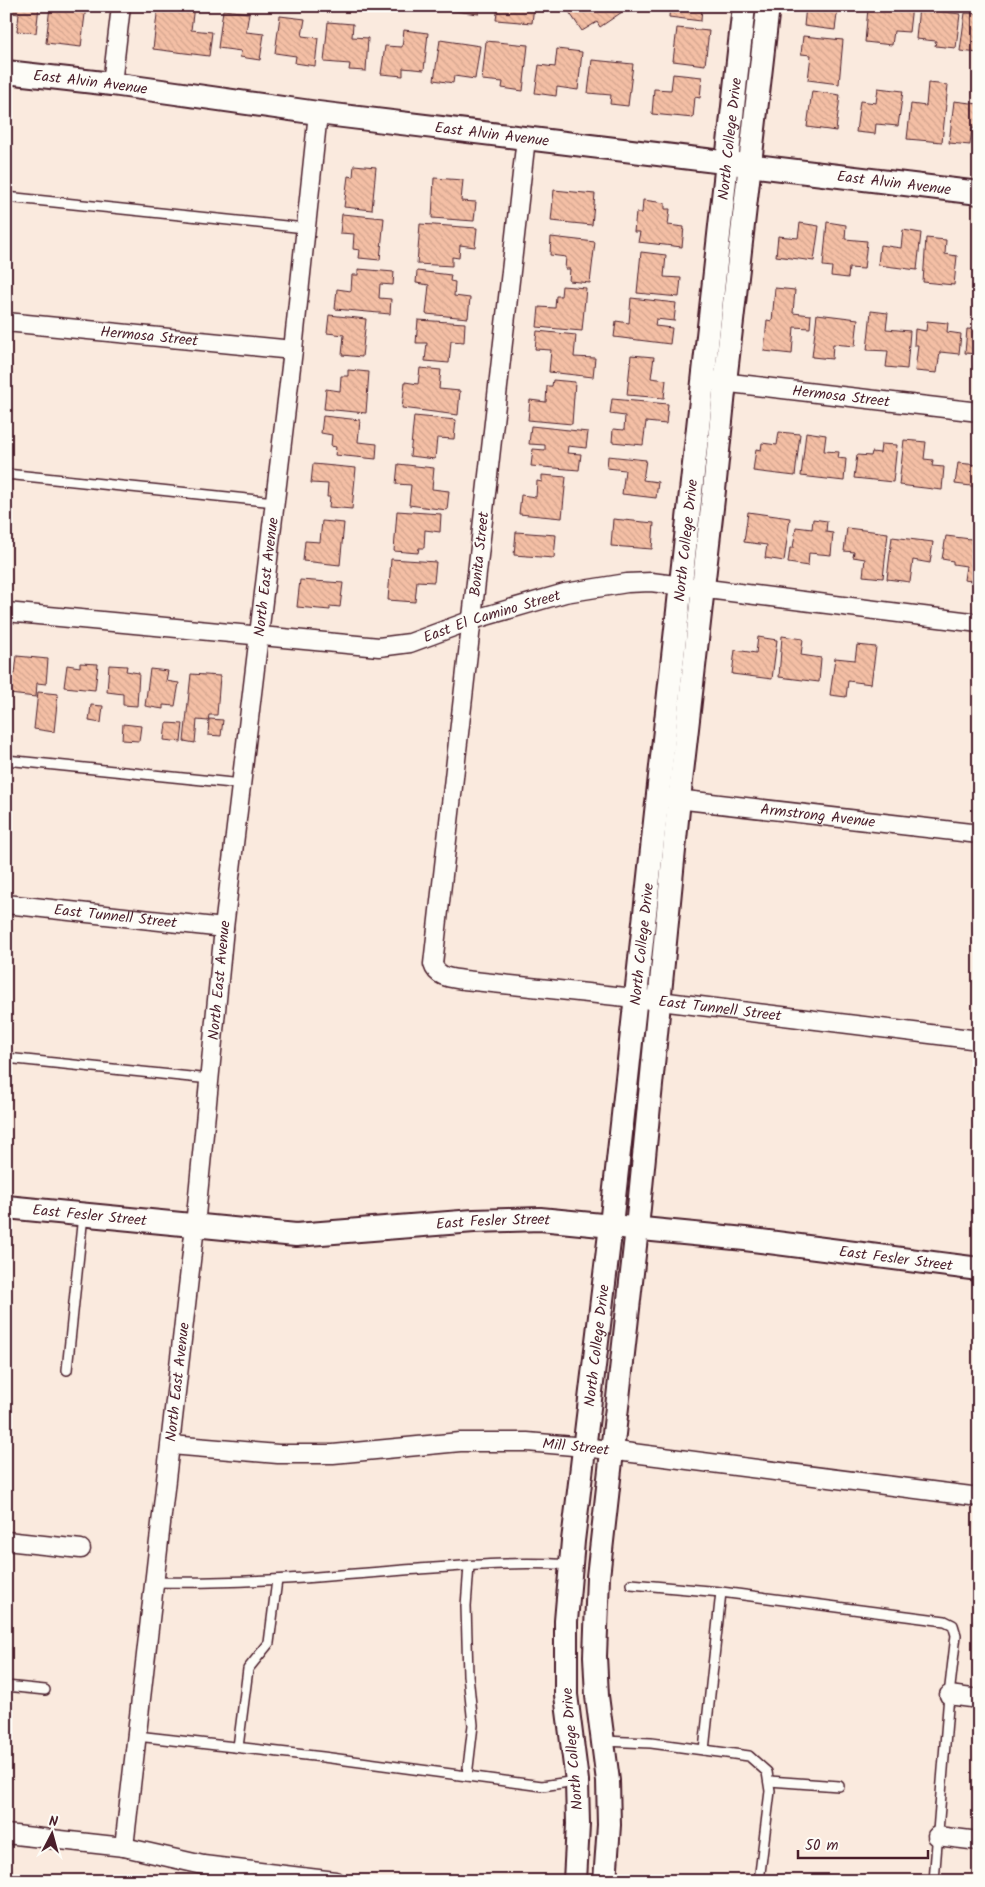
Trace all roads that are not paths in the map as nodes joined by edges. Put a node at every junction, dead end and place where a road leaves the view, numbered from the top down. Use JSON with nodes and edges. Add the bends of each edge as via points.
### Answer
{"nodes":[{"id":1,"x":121,"y":6,"type":"edge"},
{"id":2,"x":744,"y":6,"type":"edge"},
{"id":3,"x":768,"y":6,"type":"edge"},
{"id":4,"x":6,"y":72,"type":"edge"},
{"id":5,"x":112,"y":84,"type":"junction"},
{"id":6,"x":318,"y":113,"type":"junction"},
{"id":7,"x":526,"y":138,"type":"junction"},
{"id":8,"x":726,"y":162,"type":"junction"},
{"id":9,"x":749,"y":165,"type":"junction"},
{"id":10,"x":979,"y":193,"type":"edge"},
{"id":11,"x":6,"y":197,"type":"edge"},
{"id":12,"x":305,"y":228,"type":"junction"},
{"id":13,"x":6,"y":322,"type":"edge"},
{"id":14,"x":293,"y":350,"type":"junction"},
{"id":15,"x":702,"y":380,"type":"junction"},
{"id":16,"x":724,"y":382,"type":"junction"},
{"id":17,"x":979,"y":412,"type":"edge"},
{"id":18,"x":6,"y":474,"type":"edge"},
{"id":19,"x":275,"y":502,"type":"junction"},
{"id":20,"x":691,"y":586,"type":"junction"},
{"id":21,"x":6,"y":612,"type":"edge"},
{"id":22,"x":472,"y":620,"type":"junction"},
{"id":23,"x":979,"y":622,"type":"edge"},
{"id":24,"x":259,"y":636,"type":"junction"},
{"id":25,"x":6,"y":760,"type":"edge"},
{"id":26,"x":242,"y":784,"type":"junction"},
{"id":27,"x":668,"y":798,"type":"junction"},
{"id":28,"x":979,"y":834,"type":"edge"},
{"id":29,"x":6,"y":904,"type":"edge"},
{"id":30,"x":224,"y":928,"type":"junction"},
{"id":31,"x":434,"y":970,"type":"joint"},
{"id":32,"x":635,"y":998,"type":"junction"},
{"id":33,"x":659,"y":1001,"type":"junction"},
{"id":34,"x":979,"y":1040,"type":"edge"},
{"id":35,"x":6,"y":1058,"type":"edge"},
{"id":36,"x":210,"y":1079,"type":"junction"},
{"id":37,"x":6,"y":1206,"type":"edge"},
{"id":38,"x":83,"y":1214,"type":"junction"},
{"id":39,"x":611,"y":1225,"type":"junction"},
{"id":40,"x":196,"y":1226,"type":"junction"},
{"id":41,"x":636,"y":1228,"type":"junction"},
{"id":42,"x":979,"y":1269,"type":"edge"},
{"id":43,"x":67,"y":1370,"type":"dead end"},
{"id":44,"x":171,"y":1445,"type":"junction"},
{"id":45,"x":585,"y":1447,"type":"junction"},
{"id":46,"x":612,"y":1451,"type":"junction"},
{"id":47,"x":979,"y":1497,"type":"edge"},
{"id":48,"x":6,"y":1541,"type":"edge"},
{"id":49,"x":81,"y":1549,"type":"dead end"},
{"id":50,"x":571,"y":1565,"type":"junction"},
{"id":51,"x":469,"y":1566,"type":"junction"},
{"id":52,"x":277,"y":1580,"type":"junction"},
{"id":53,"x":155,"y":1582,"type":"junction"},
{"id":54,"x":631,"y":1584,"type":"dead end"},
{"id":55,"x":721,"y":1592,"type":"junction"},
{"id":56,"x":6,"y":1686,"type":"edge"},
{"id":57,"x":45,"y":1690,"type":"dead end"},
{"id":58,"x":949,"y":1695,"type":"junction"},
{"id":59,"x":979,"y":1699,"type":"edge"},
{"id":60,"x":137,"y":1736,"type":"junction"},
{"id":61,"x":603,"y":1741,"type":"junction"},
{"id":62,"x":238,"y":1747,"type":"junction"},
{"id":63,"x":704,"y":1750,"type":"junction"},
{"id":64,"x":467,"y":1776,"type":"junction"},
{"id":65,"x":578,"y":1781,"type":"junction"},
{"id":66,"x":769,"y":1781,"type":"junction"},
{"id":67,"x":839,"y":1786,"type":"dead end"},
{"id":68,"x":6,"y":1834,"type":"edge"},
{"id":69,"x":937,"y":1836,"type":"junction"},
{"id":70,"x":979,"y":1841,"type":"edge"},
{"id":71,"x":124,"y":1847,"type":"junction"},
{"id":72,"x":291,"y":1878,"type":"edge"},
{"id":73,"x":335,"y":1881,"type":"edge"},
{"id":74,"x":575,"y":1881,"type":"edge"},
{"id":75,"x":605,"y":1881,"type":"edge"},
{"id":76,"x":759,"y":1881,"type":"edge"},
{"id":77,"x":934,"y":1881,"type":"edge"}],
"edges":[{"from":1,"to":5,"type":"street"},
{"from":2,"to":8,"type":"street","name":"North College Drive"},
{"from":3,"to":9,"type":"street","name":"North College Drive"},
{"from":4,"to":5,"type":"street","name":"East Alvin Avenue"},
{"from":5,"to":6,"type":"street","name":"East Alvin Avenue"},
{"from":6,"to":7,"type":"street","name":"East Alvin Avenue"},
{"from":6,"to":12,"type":"street","name":"North East Avenue"},
{"from":7,"to":8,"type":"street","name":"East Alvin Avenue"},
{"from":7,"to":22,"type":"street","name":"Bonita Street"},
{"from":8,"to":9,"type":"street","name":"East Alvin Avenue"},
{"from":8,"to":15,"type":"street","name":"North College Drive"},
{"from":9,"to":10,"type":"street","name":"East Alvin Avenue"},
{"from":9,"to":16,"type":"street","name":"North College Drive"},
{"from":11,"to":12,"type":"lane"},
{"from":12,"to":14,"type":"street","name":"North East Avenue"},
{"from":13,"to":14,"type":"street","name":"Hermosa Street"},
{"from":14,"to":19,"type":"street","name":"North East Avenue"},
{"from":15,"to":16,"type":"street","name":"Hermosa Street"},
{"from":15,"to":20,"type":"street","name":"North College Drive"},
{"from":16,"to":17,"type":"street","name":"Hermosa Street"},
{"from":16,"to":20,"type":"street","name":"North College Drive","via":[[714,490]]},
{"from":18,"to":19,"type":"lane"},
{"from":19,"to":24,"type":"street","name":"North East Avenue"},
{"from":20,"to":22,"type":"street","name":"East El Camino Street","via":[[627,583],[565,593]]},
{"from":20,"to":23,"type":"street","name":"East El Camino Street"},
{"from":20,"to":27,"type":"street","name":"North College Drive"},
{"from":21,"to":24,"type":"street","name":"East El Camino Street"},
{"from":22,"to":24,"type":"street","name":"East El Camino Street","via":[[410,643],[379,647]]},
{"from":22,"to":31,"type":"street","name":"Bonita Street"},
{"from":24,"to":26,"type":"street","name":"North East Avenue"},
{"from":25,"to":26,"type":"lane"},
{"from":26,"to":30,"type":"street","name":"North East Avenue"},
{"from":27,"to":28,"type":"street","name":"Armstrong Avenue"},
{"from":27,"to":32,"type":"street","name":"North College Drive"},
{"from":27,"to":33,"type":"street","name":"North College Drive"},
{"from":29,"to":30,"type":"street","name":"East Tunnell Street"},
{"from":30,"to":36,"type":"street","name":"North East Avenue"},
{"from":31,"to":32,"type":"street","name":"East Tunnell Street","via":[[444,977],[464,980]]},
{"from":32,"to":33,"type":"street","name":"East Tunnell Street"},
{"from":32,"to":39,"type":"street","name":"North College Drive"},
{"from":33,"to":34,"type":"street","name":"East Tunnell Street"},
{"from":33,"to":41,"type":"street","name":"North College Drive"},
{"from":35,"to":36,"type":"lane"},
{"from":36,"to":40,"type":"street","name":"North East Avenue"},
{"from":37,"to":38,"type":"street","name":"East Fesler Street"},
{"from":38,"to":40,"type":"street","name":"East Fesler Street"},
{"from":38,"to":43,"type":"lane"},
{"from":39,"to":40,"type":"street","name":"East Fesler Street","via":[[540,1219],[474,1220],[296,1235]]},
{"from":39,"to":41,"type":"street","name":"East Fesler Street"},
{"from":39,"to":45,"type":"street","name":"North College Drive"},
{"from":40,"to":44,"type":"street","name":"North East Avenue"},
{"from":41,"to":42,"type":"street","name":"East Fesler Street"},
{"from":41,"to":46,"type":"street","name":"North College Drive"},
{"from":44,"to":45,"type":"street","name":"Mill Street","via":[[278,1454],[333,1454],[460,1442],[527,1442]]},
{"from":44,"to":53,"type":"street","name":"North East Avenue"},
{"from":45,"to":46,"type":"street","name":"Mill Street"},
{"from":45,"to":50,"type":"street","name":"North College Drive"},
{"from":46,"to":47,"type":"street","name":"Mill Street"},
{"from":46,"to":61,"type":"street","name":"North College Drive","via":[[598,1577],[595,1656]]},
{"from":48,"to":49,"type":"street"},
{"from":50,"to":51,"type":"lane"},
{"from":50,"to":65,"type":"street","name":"North College Drive","via":[[566,1621],[566,1695]]},
{"from":51,"to":52,"type":"lane"},
{"from":51,"to":64,"type":"lane","via":[[466,1606],[473,1725]]},
{"from":52,"to":53,"type":"lane"},
{"from":52,"to":62,"type":"lane","via":[[269,1643],[248,1668]]},
{"from":53,"to":60,"type":"street","name":"North East Avenue"},
{"from":54,"to":55,"type":"lane"},
{"from":55,"to":58,"type":"lane","via":[[945,1621],[953,1625],[956,1636]]},
{"from":55,"to":63,"type":"lane"},
{"from":56,"to":57,"type":"lane"},
{"from":58,"to":59,"type":"street"},
{"from":58,"to":69,"type":"lane"},
{"from":60,"to":62,"type":"lane"},
{"from":60,"to":71,"type":"street","name":"North East Avenue"},
{"from":61,"to":63,"type":"lane","via":[[651,1742]]},
{"from":61,"to":75,"type":"street","name":"North College Drive","via":[[609,1816]]},
{"from":62,"to":64,"type":"lane"},
{"from":63,"to":66,"type":"lane","via":[[749,1756],[767,1772]]},
{"from":64,"to":65,"type":"lane","via":[[542,1786]]},
{"from":65,"to":74,"type":"street","name":"North College Drive"},
{"from":66,"to":67,"type":"lane"},
{"from":66,"to":76,"type":"lane"},
{"from":68,"to":71,"type":"street"},
{"from":69,"to":70,"type":"street"},
{"from":69,"to":77,"type":"lane"},
{"from":71,"to":72,"type":"street"},
{"from":72,"to":73,"type":"street"}]}
